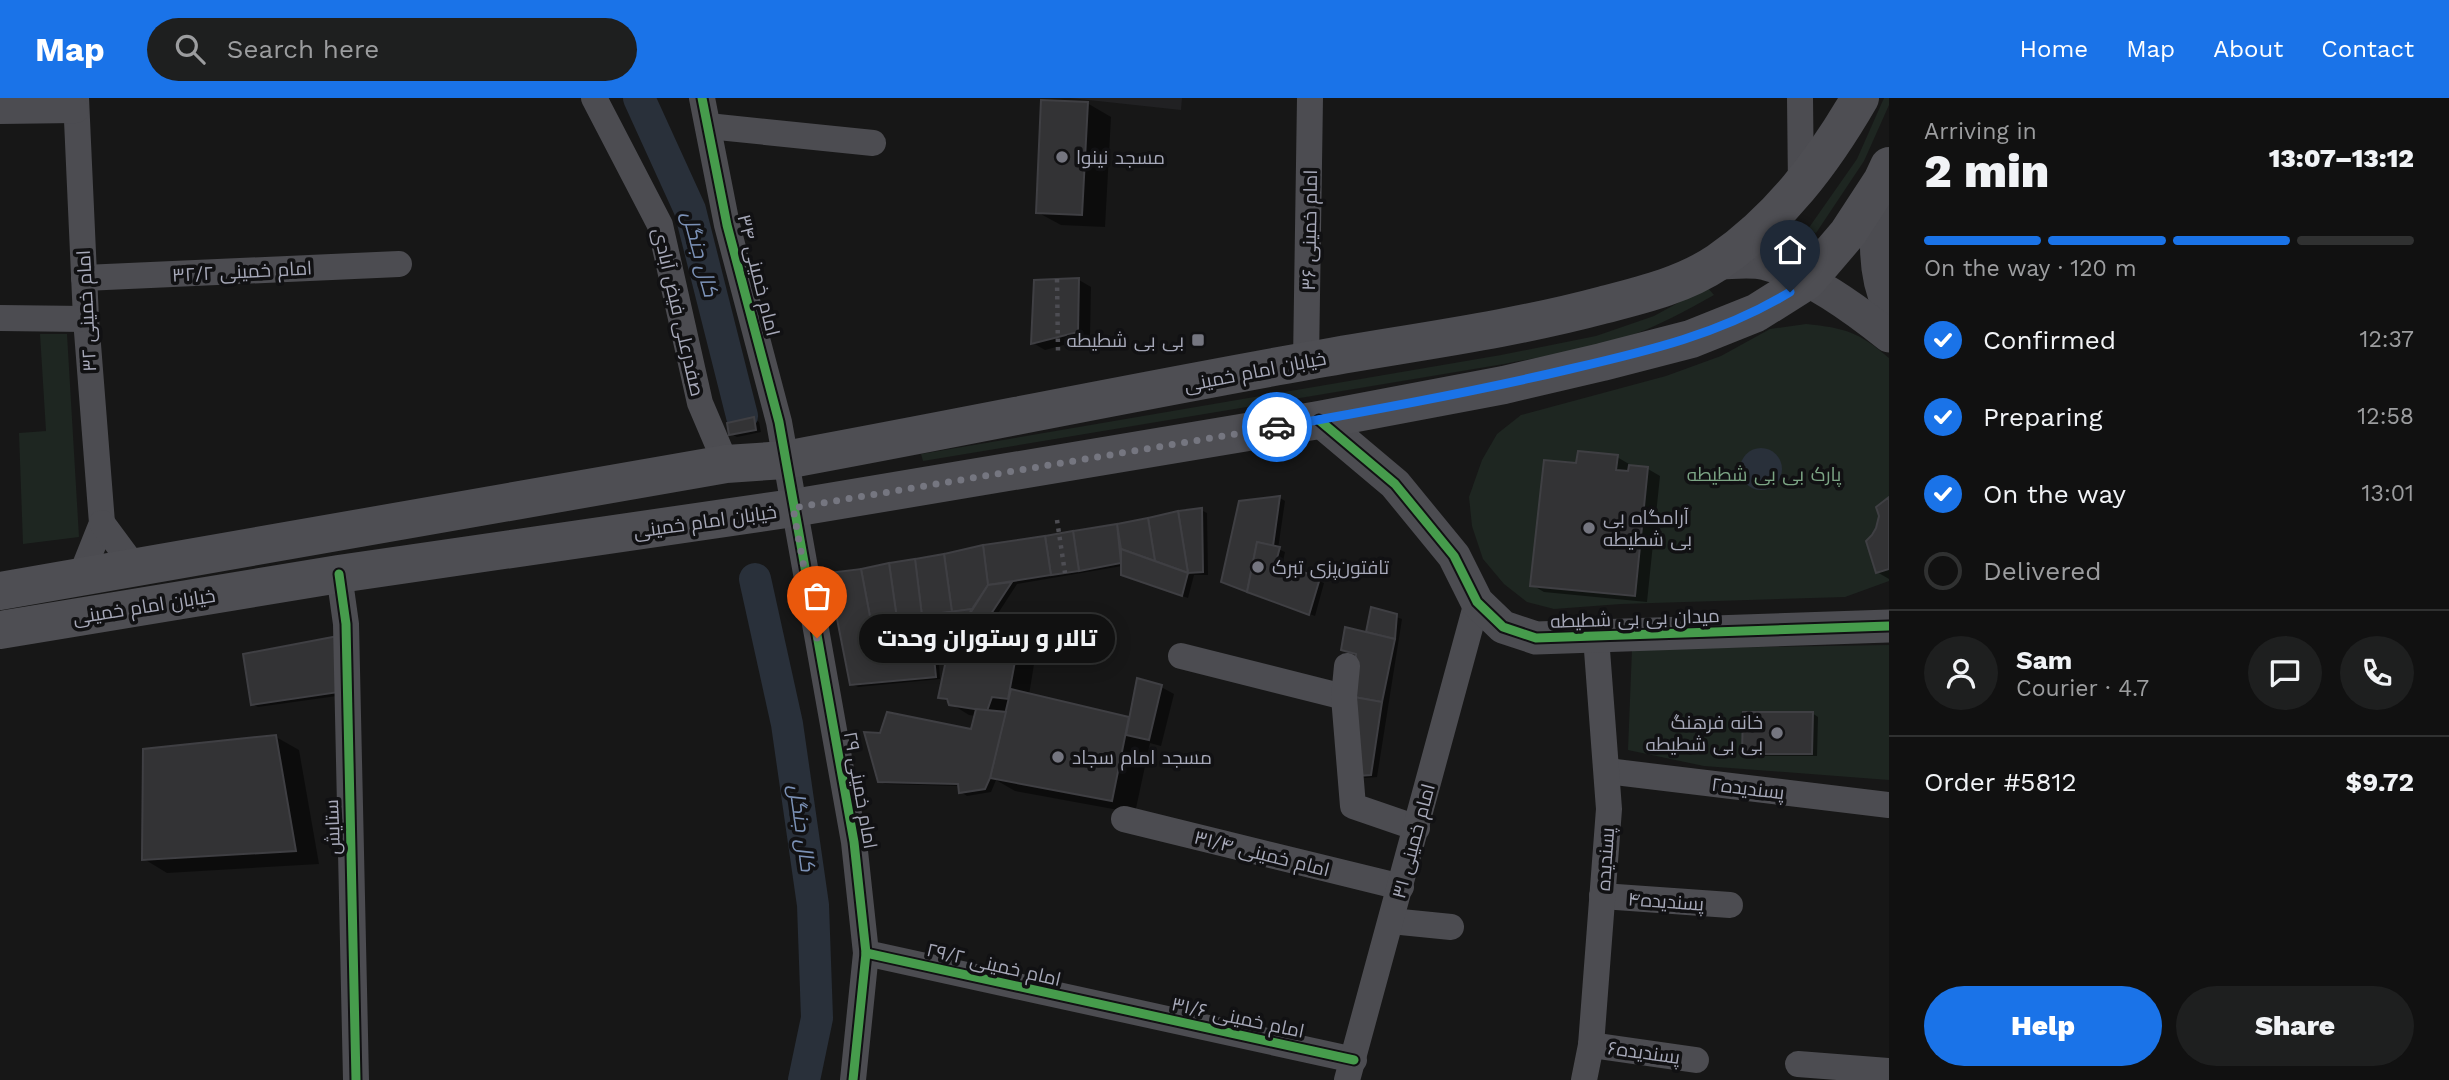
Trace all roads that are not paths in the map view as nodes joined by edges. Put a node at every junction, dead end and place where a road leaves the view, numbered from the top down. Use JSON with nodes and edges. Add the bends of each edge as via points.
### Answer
{"nodes":[{"id":1,"x":594,"y":98,"type":"edge"},
{"id":2,"x":702,"y":98,"type":"edge"},
{"id":3,"x":1310,"y":98,"type":"edge"},
{"id":4,"x":1800,"y":98,"type":"edge"},
{"id":5,"x":1860,"y":98,"type":"edge"},
{"id":6,"x":76,"y":104,"type":"edge"},
{"id":7,"x":0,"y":111,"type":"edge"},
{"id":8,"x":708,"y":126,"type":"junction"},
{"id":9,"x":873,"y":142,"type":"dead end"},
{"id":10,"x":1886,"y":173,"type":"edge"},
{"id":11,"x":1801,"y":187,"type":"junction"},
{"id":12,"x":1717,"y":263,"type":"junction"},
{"id":13,"x":399,"y":264,"type":"dead end"},
{"id":14,"x":84,"y":278,"type":"junction"},
{"id":15,"x":1807,"y":281,"type":"junction"},
{"id":16,"x":1889,"y":307,"type":"edge"},
{"id":17,"x":0,"y":318,"type":"edge"},
{"id":18,"x":86,"y":319,"type":"junction"},
{"id":19,"x":1889,"y":336,"type":"edge"},
{"id":20,"x":1306,"y":361,"type":"junction"},
{"id":21,"x":1319,"y":420,"type":"junction"},
{"id":22,"x":785,"y":460,"type":"junction"},
{"id":23,"x":726,"y":464,"type":"junction"},
{"id":24,"x":793,"y":508,"type":"junction"},
{"id":25,"x":102,"y":523,"type":"junction"},
{"id":26,"x":136,"y":569,"type":"junction"},
{"id":27,"x":339,"y":574,"type":"junction"},
{"id":28,"x":80,"y":578,"type":"junction"},
{"id":29,"x":0,"y":591,"type":"edge"},
{"id":30,"x":1478,"y":602,"type":"junction"},
{"id":31,"x":1886,"y":624,"type":"edge"},
{"id":32,"x":0,"y":630,"type":"edge"},
{"id":33,"x":1596,"y":637,"type":"junction"},
{"id":34,"x":1181,"y":656,"type":"dead end"},
{"id":35,"x":1347,"y":666,"type":"dead end"},
{"id":36,"x":1344,"y":697,"type":"junction"},
{"id":37,"x":1607,"y":771,"type":"junction"},
{"id":38,"x":1889,"y":804,"type":"edge"},
{"id":39,"x":1124,"y":819,"type":"dead end"},
{"id":40,"x":1417,"y":828,"type":"junction"},
{"id":41,"x":1401,"y":887,"type":"junction"},
{"id":42,"x":1602,"y":896,"type":"junction"},
{"id":43,"x":1730,"y":905,"type":"dead end"},
{"id":44,"x":1391,"y":921,"type":"junction"},
{"id":45,"x":1451,"y":927,"type":"dead end"},
{"id":46,"x":866,"y":953,"type":"junction"},
{"id":47,"x":1114,"y":1007,"type":"joint"},
{"id":48,"x":1591,"y":1045,"type":"junction"},
{"id":49,"x":1696,"y":1060,"type":"dead end"},
{"id":50,"x":1798,"y":1064,"type":"dead end"},
{"id":51,"x":1351,"y":1070,"type":"edge"},
{"id":52,"x":1889,"y":1071,"type":"edge"},
{"id":53,"x":356,"y":1080,"type":"edge"},
{"id":54,"x":853,"y":1080,"type":"edge"},
{"id":55,"x":1584,"y":1080,"type":"edge"}],
"edges":[{"from":1,"to":23,"type":"street","name":"صفدرعلی فیض آبادی","via":[[660,225],[700,403]]},
{"from":2,"to":8,"type":"street","name":"امام خمینی ۳۴"},
{"from":3,"to":20,"type":"street","name":"امام خمینی ۳۶"},
{"from":4,"to":11,"type":"street"},
{"from":5,"to":11,"type":"main road","name":"خیابان امام خمینی"},
{"from":6,"to":7,"type":"street"},
{"from":6,"to":14,"type":"street","name":"امام خمینی ۳۲"},
{"from":8,"to":9,"type":"street"},
{"from":8,"to":22,"type":"street","name":"امام خمینی ۳۴","via":[[727,225]]},
{"from":10,"to":15,"type":"main road","name":"خیابان امام خمینی","via":[[1848,233]]},
{"from":10,"to":16,"type":"street","via":[[1875,241]]},
{"from":11,"to":12,"type":"main road","name":"خیابان امام خمینی"},
{"from":12,"to":15,"type":"street","via":[[1765,263]]},
{"from":12,"to":20,"type":"main road","name":"خیابان امام خمینی","via":[[1660,290],[1557,317]]},
{"from":13,"to":14,"type":"street","name":"امام خمینی ۳۲/۲"},
{"from":14,"to":18,"type":"street","name":"امام خمینی ۳۲"},
{"from":15,"to":19,"type":"street","via":[[1853,307]]},
{"from":15,"to":21,"type":"main road","name":"خیابان امام خمینی","via":[[1756,313],[1691,338],[1504,385]]},
{"from":17,"to":18,"type":"street"},
{"from":18,"to":25,"type":"street","name":"امام خمینی ۳۲"},
{"from":20,"to":22,"type":"main road","name":"خیابان امام خمینی"},
{"from":21,"to":24,"type":"main road","name":"خیابان امام خمینی"},
{"from":21,"to":30,"type":"street","name":"میدان بی بی شطیطه","via":[[1395,484],[1454,556]]},
{"from":22,"to":23,"type":"main road","name":"خیابان امام خمینی"},
{"from":22,"to":24,"type":"street","name":"امام خمینی ۳۴"},
{"from":23,"to":26,"type":"main road","name":"خیابان امام خمینی"},
{"from":24,"to":27,"type":"main road","name":"خیابان امام خمینی"},
{"from":24,"to":46,"type":"street","name":"امام خمینی ۲۹","via":[[854,842]]},
{"from":25,"to":26,"type":"street"},
{"from":25,"to":28,"type":"street"},
{"from":26,"to":28,"type":"main road","name":"خیابان امام خمینی"},
{"from":27,"to":32,"type":"main road","name":"خیابان امام خمینی"},
{"from":27,"to":53,"type":"street","name":"ستایش","via":[[346,624]]},
{"from":28,"to":29,"type":"main road","name":"خیابان امام خمینی"},
{"from":30,"to":33,"type":"street","name":"میدان بی بی شطیطه","via":[[1503,627],[1536,638]]},
{"from":30,"to":40,"type":"street","name":"امام خمینی ۳۱"},
{"from":31,"to":33,"type":"street","name":"میدان بی بی شطیطه"},
{"from":33,"to":37,"type":"street","name":"پسندیده"},
{"from":34,"to":36,"type":"street"},
{"from":35,"to":36,"type":"street"},
{"from":36,"to":40,"type":"street","via":[[1353,806]]},
{"from":37,"to":38,"type":"street","name":"پسندیده۲"},
{"from":37,"to":42,"type":"street","name":"پسندیده","via":[[1609,809]]},
{"from":39,"to":41,"type":"street","name":"امام خمینی ۳۱/۴"},
{"from":40,"to":41,"type":"street","name":"امام خمینی ۳۱"},
{"from":41,"to":44,"type":"street","name":"امام خمینی ۳۱"},
{"from":42,"to":43,"type":"street","name":"پسندیده۴"},
{"from":42,"to":48,"type":"street","name":"پسندیده"},
{"from":44,"to":45,"type":"street"},
{"from":44,"to":51,"type":"street","name":"امام خمینی ۳۱"},
{"from":46,"to":47,"type":"street","name":"امام خمینی ۲۹/۲"},
{"from":46,"to":54,"type":"street","name":"امام خمینی ۲۹"},
{"from":47,"to":51,"type":"street","name":"امام خمینی ۳۱/۶"},
{"from":48,"to":49,"type":"street","name":"پسندیده۶"},
{"from":48,"to":55,"type":"street","name":"پسندیده"},
{"from":50,"to":52,"type":"street"}]}
